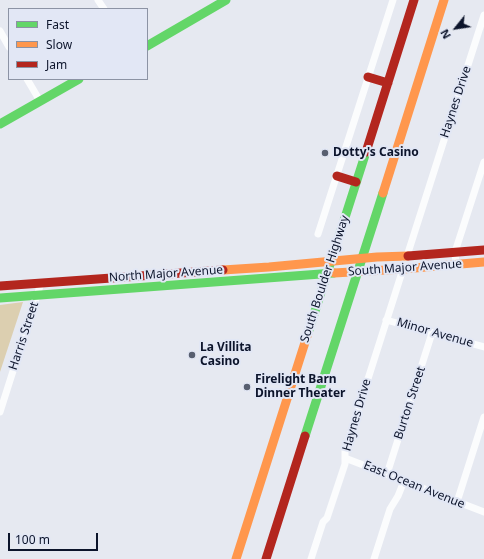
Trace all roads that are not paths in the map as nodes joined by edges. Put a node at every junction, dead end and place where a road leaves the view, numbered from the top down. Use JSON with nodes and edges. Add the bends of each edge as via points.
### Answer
{"nodes":[{"id":1,"x":226,"y":0,"type":"edge"},
{"id":2,"x":393,"y":0,"type":"edge"},
{"id":3,"x":414,"y":0,"type":"edge"},
{"id":4,"x":444,"y":0,"type":"edge"},
{"id":5,"x":484,"y":19,"type":"edge"},
{"id":6,"x":0,"y":31,"type":"edge"},
{"id":7,"x":8,"y":45,"type":"edge"},
{"id":8,"x":148,"y":45,"type":"edge"},
{"id":9,"x":368,"y":77,"type":"junction"},
{"id":10,"x":28,"y":80,"type":"edge"},
{"id":11,"x":77,"y":80,"type":"edge"},
{"id":12,"x":388,"y":83,"type":"junction"},
{"id":13,"x":40,"y":101,"type":"junction"},
{"id":14,"x":0,"y":124,"type":"edge"},
{"id":15,"x":484,"y":162,"type":"edge"},
{"id":16,"x":337,"y":176,"type":"junction"},
{"id":17,"x":356,"y":182,"type":"junction"},
{"id":18,"x":318,"y":234,"type":"dead end"},
{"id":19,"x":484,"y":250,"type":"edge"},
{"id":20,"x":455,"y":252,"type":"junction"},
{"id":21,"x":407,"y":256,"type":"junction"},
{"id":22,"x":362,"y":258,"type":"junction"},
{"id":23,"x":331,"y":261,"type":"junction"},
{"id":24,"x":484,"y":262,"type":"edge"},
{"id":25,"x":456,"y":264,"type":"junction"},
{"id":26,"x":403,"y":269,"type":"junction"},
{"id":27,"x":358,"y":271,"type":"junction"},
{"id":28,"x":171,"y":273,"type":"junction"},
{"id":29,"x":327,"y":274,"type":"junction"},
{"id":30,"x":98,"y":279,"type":"junction"},
{"id":31,"x":41,"y":283,"type":"junction"},
{"id":32,"x":0,"y":286,"type":"edge"},
{"id":33,"x":171,"y":286,"type":"junction"},
{"id":34,"x":99,"y":291,"type":"junction"},
{"id":35,"x":37,"y":296,"type":"junction"},
{"id":36,"x":0,"y":298,"type":"edge"},
{"id":37,"x":386,"y":320,"type":"junction"},
{"id":38,"x":432,"y":333,"type":"junction"},
{"id":39,"x":484,"y":347,"type":"edge"},
{"id":40,"x":0,"y":412,"type":"edge"},
{"id":41,"x":484,"y":417,"type":"edge"},
{"id":42,"x":345,"y":458,"type":"junction"},
{"id":43,"x":387,"y":474,"type":"junction"},
{"id":44,"x":404,"y":481,"type":"junction"},
{"id":45,"x":457,"y":502,"type":"junction"},
{"id":46,"x":484,"y":512,"type":"edge"},
{"id":47,"x":236,"y":559,"type":"edge"},
{"id":48,"x":266,"y":559,"type":"edge"},
{"id":49,"x":311,"y":559,"type":"edge"},
{"id":50,"x":374,"y":559,"type":"edge"}],
"edges":[{"from":1,"to":8,"type":"main road"},
{"from":2,"to":9,"type":"street"},
{"from":3,"to":12,"type":"main road","name":"South Boulder Highway"},
{"from":4,"to":22,"type":"main road"},
{"from":5,"to":21,"type":"street","name":"Haynes Drive"},
{"from":6,"to":7,"type":"street"},
{"from":9,"to":12,"type":"main road"},
{"from":9,"to":16,"type":"street"},
{"from":10,"to":13,"type":"street"},
{"from":11,"to":13,"type":"main road"},
{"from":12,"to":17,"type":"main road","name":"South Boulder Highway"},
{"from":13,"to":14,"type":"main road"},
{"from":15,"to":20,"type":"street"},
{"from":16,"to":17,"type":"main road"},
{"from":16,"to":18,"type":"street"},
{"from":17,"to":23,"type":"main road","name":"South Boulder Highway"},
{"from":19,"to":20,"type":"main road","name":"South Major Avenue"},
{"from":20,"to":21,"type":"main road","name":"South Major Avenue"},
{"from":20,"to":25,"type":"street"},
{"from":21,"to":22,"type":"main road","name":"South Major Avenue"},
{"from":22,"to":23,"type":"main road","name":"South Major Avenue"},
{"from":22,"to":27,"type":"main road"},
{"from":23,"to":28,"type":"main road","name":"North Major Avenue"},
{"from":23,"to":29,"type":"main road","name":"South Boulder Highway"},
{"from":24,"to":25,"type":"main road","name":"South Major Avenue"},
{"from":25,"to":26,"type":"main road","name":"South Major Avenue"},
{"from":26,"to":27,"type":"main road","name":"South Major Avenue"},
{"from":26,"to":37,"type":"street","name":"Haynes Drive"},
{"from":27,"to":29,"type":"main road","name":"South Major Avenue"},
{"from":27,"to":48,"type":"main road"},
{"from":28,"to":30,"type":"main road","name":"North Major Avenue"},
{"from":28,"to":33,"type":"main road"},
{"from":29,"to":33,"type":"main road","name":"North Major Avenue"},
{"from":29,"to":47,"type":"main road","name":"South Boulder Highway"},
{"from":30,"to":31,"type":"main road","name":"North Major Avenue"},
{"from":30,"to":34,"type":"main road"},
{"from":31,"to":32,"type":"main road","name":"North Major Avenue"},
{"from":31,"to":35,"type":"street","name":"Harris Street"},
{"from":33,"to":34,"type":"main road","name":"North Major Avenue"},
{"from":34,"to":35,"type":"main road","name":"North Major Avenue"},
{"from":35,"to":36,"type":"main road","name":"North Major Avenue"},
{"from":35,"to":40,"type":"street","name":"Harris Street"},
{"from":37,"to":38,"type":"street","name":"Minor Avenue"},
{"from":37,"to":42,"type":"street","name":"Haynes Drive"},
{"from":38,"to":39,"type":"street","name":"Minor Avenue"},
{"from":38,"to":43,"type":"street","name":"Burton Street"},
{"from":41,"to":45,"type":"street"},
{"from":42,"to":43,"type":"street","name":"East Ocean Avenue"},
{"from":42,"to":49,"type":"street","name":"Haynes Drive","via":[[327,518],[323,522]]},
{"from":43,"to":44,"type":"street","name":"East Ocean Avenue"},
{"from":44,"to":45,"type":"street","name":"East Ocean Avenue"},
{"from":44,"to":50,"type":"street","via":[[390,509]]},
{"from":45,"to":46,"type":"street","name":"East Ocean Avenue"}]}
